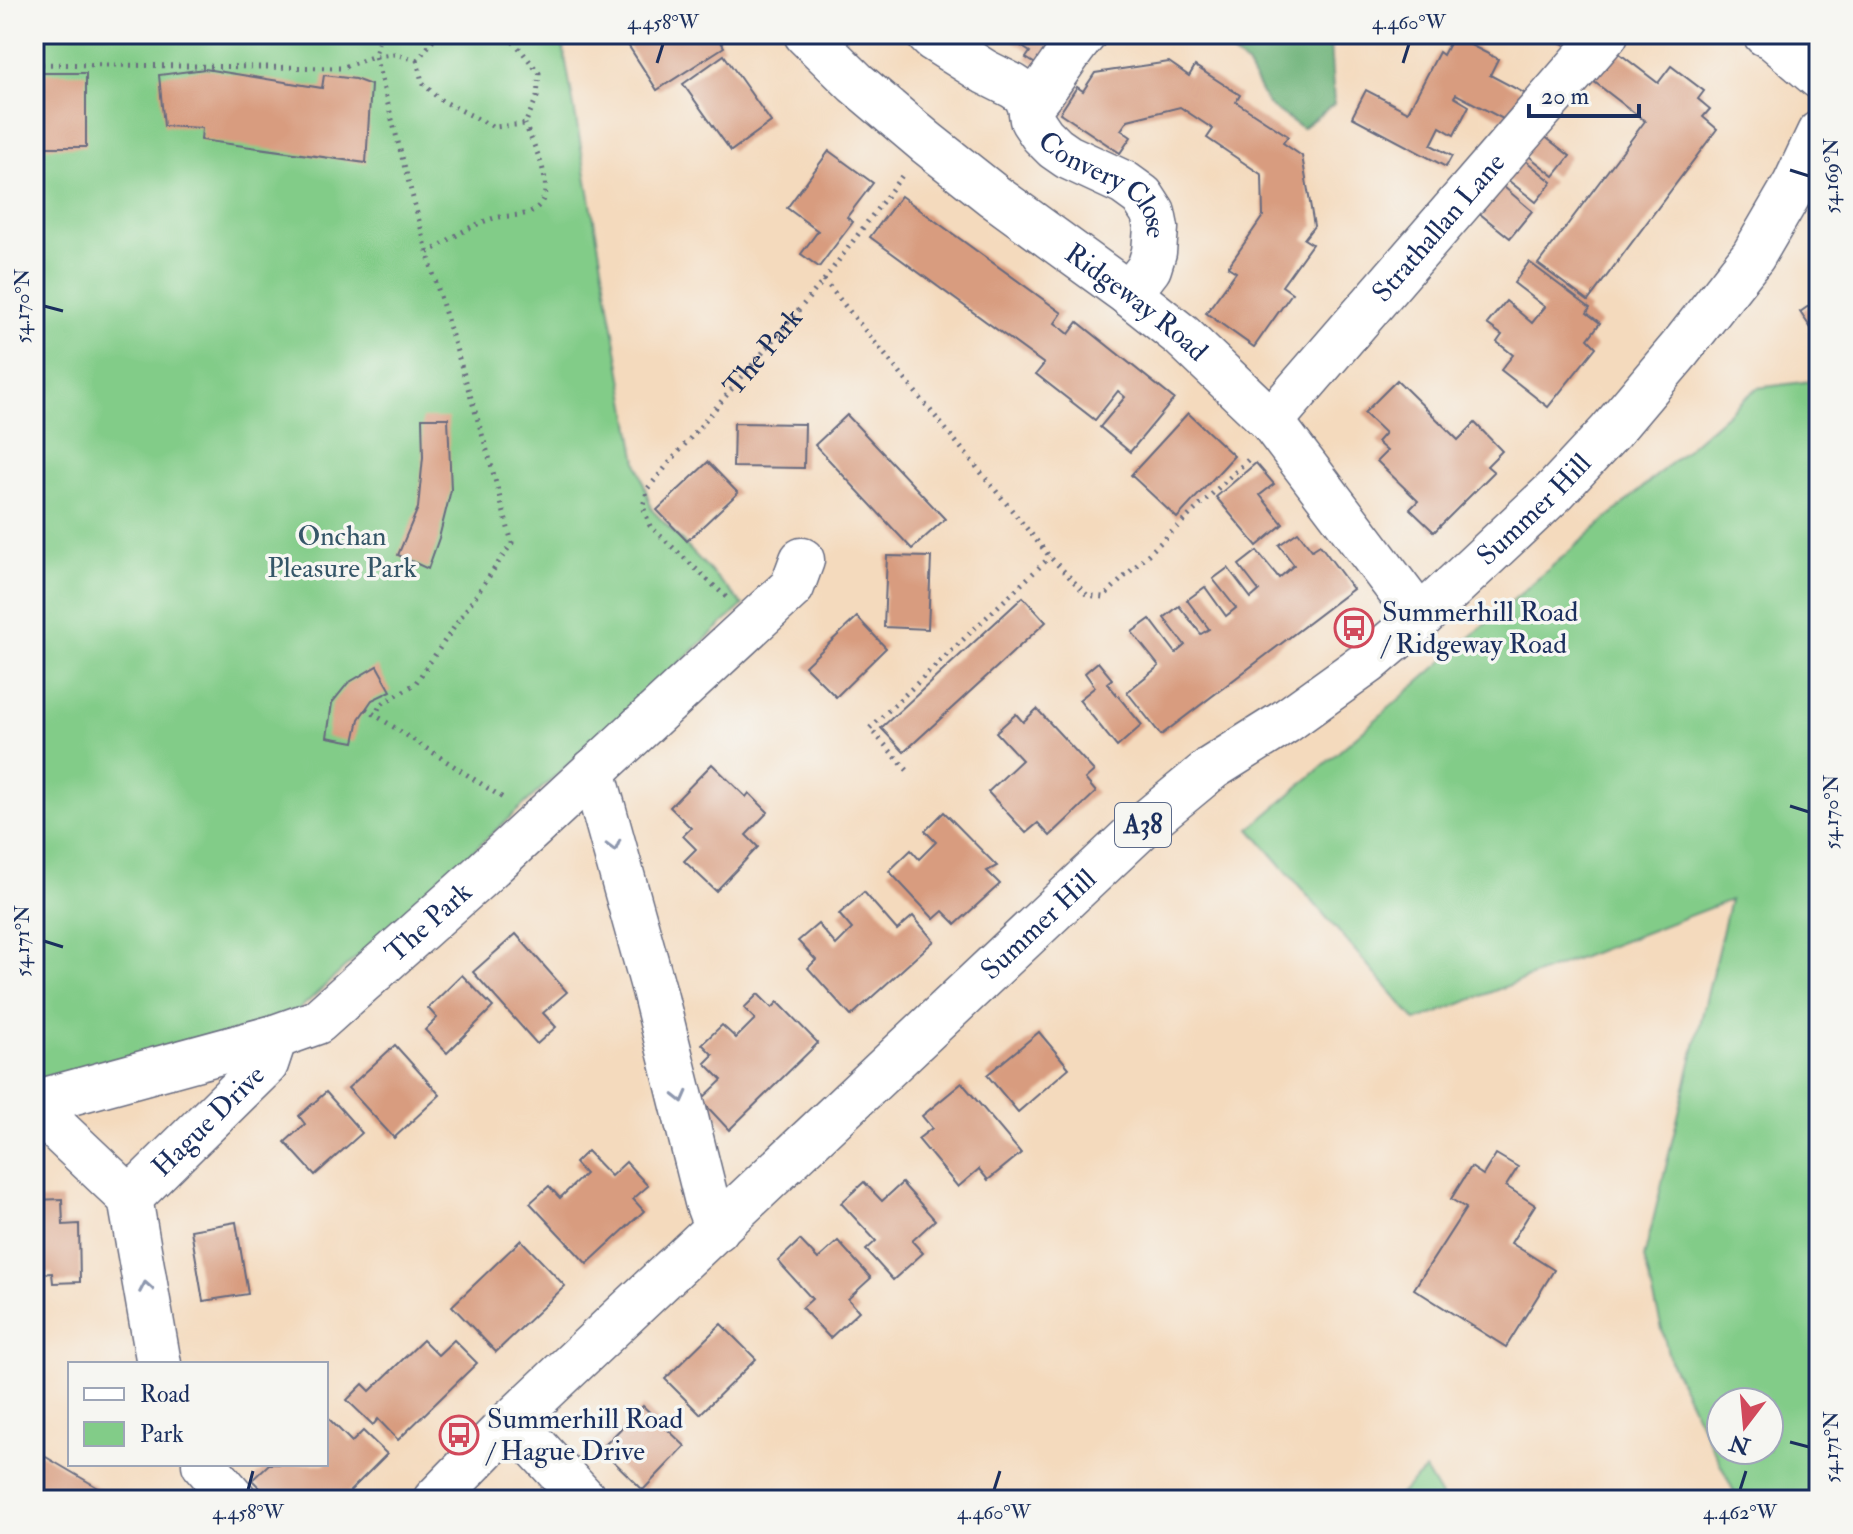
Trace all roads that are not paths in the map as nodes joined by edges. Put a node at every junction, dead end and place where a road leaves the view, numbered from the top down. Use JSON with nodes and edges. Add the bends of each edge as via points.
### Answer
{"nodes":[{"id":1,"x":806,"y":34,"type":"edge"},
{"id":2,"x":928,"y":34,"type":"edge"},
{"id":3,"x":1084,"y":34,"type":"edge"},
{"id":4,"x":1606,"y":34,"type":"edge"},
{"id":5,"x":1773,"y":35,"type":"edge"},
{"id":6,"x":1819,"y":77,"type":"edge"},
{"id":7,"x":1030,"y":106,"type":"junction"},
{"id":8,"x":1819,"y":133,"type":"edge"},
{"id":9,"x":1129,"y":294,"type":"junction"},
{"id":10,"x":1275,"y":426,"type":"junction"},
{"id":11,"x":802,"y":560,"type":"dead end"},
{"id":12,"x":1420,"y":618,"type":"junction"},
{"id":13,"x":593,"y":771,"type":"junction"},
{"id":14,"x":275,"y":1037,"type":"junction"},
{"id":15,"x":34,"y":1105,"type":"edge"},
{"id":16,"x":130,"y":1198,"type":"junction"},
{"id":17,"x":717,"y":1229,"type":"junction"},
{"id":18,"x":159,"y":1362,"type":"edge"},
{"id":19,"x":512,"y":1421,"type":"junction"},
{"id":20,"x":206,"y":1466,"type":"edge"},
{"id":21,"x":235,"y":1500,"type":"edge"},
{"id":22,"x":435,"y":1500,"type":"edge"},
{"id":23,"x":585,"y":1500,"type":"edge"}],
"edges":[{"from":1,"to":9,"type":"street","name":"Ridgeway Road","via":[[927,143]]},
{"from":2,"to":7,"type":"street","name":"Convery Close","via":[[1025,94]]},
{"from":3,"to":7,"type":"street"},
{"from":4,"to":10,"type":"street","name":"Strathallan Lane"},
{"from":5,"to":6,"type":"street"},
{"from":7,"to":9,"type":"street","name":"Convery Close","via":[[1032,120],[1055,148],[1124,183],[1153,213],[1156,228],[1149,268]]},
{"from":8,"to":12,"type":"street","name":"Summer Hill","number":"A38","via":[[1753,256],[1680,349],[1555,491]]},
{"from":9,"to":10,"type":"street","name":"Ridgeway Road","via":[[1182,336]]},
{"from":10,"to":12,"type":"street","name":"Ridgeway Road"},
{"from":11,"to":13,"type":"street","name":"The Park","via":[[792,587]]},
{"from":12,"to":17,"type":"street","name":"Summer Hill","number":"A38","via":[[1367,663],[1212,768],[1148,821]]},
{"from":13,"to":14,"type":"street","name":"The Park","via":[[317,1022]]},
{"from":13,"to":17,"type":"street","one_way":true},
{"from":14,"to":15,"type":"street","name":"The Park"},
{"from":14,"to":16,"type":"street","name":"Hague Drive","via":[[266,1064]]},
{"from":15,"to":16,"type":"street","name":"Hague Drive"},
{"from":18,"to":16,"type":"street","name":"Hague Drive","one_way":true},
{"from":17,"to":19,"type":"street","name":"Summer Hill","number":"A38"},
{"from":19,"to":22,"type":"street","name":"Summer Hill","number":"A38"},
{"from":19,"to":23,"type":"street"},
{"from":20,"to":21,"type":"street"}]}
